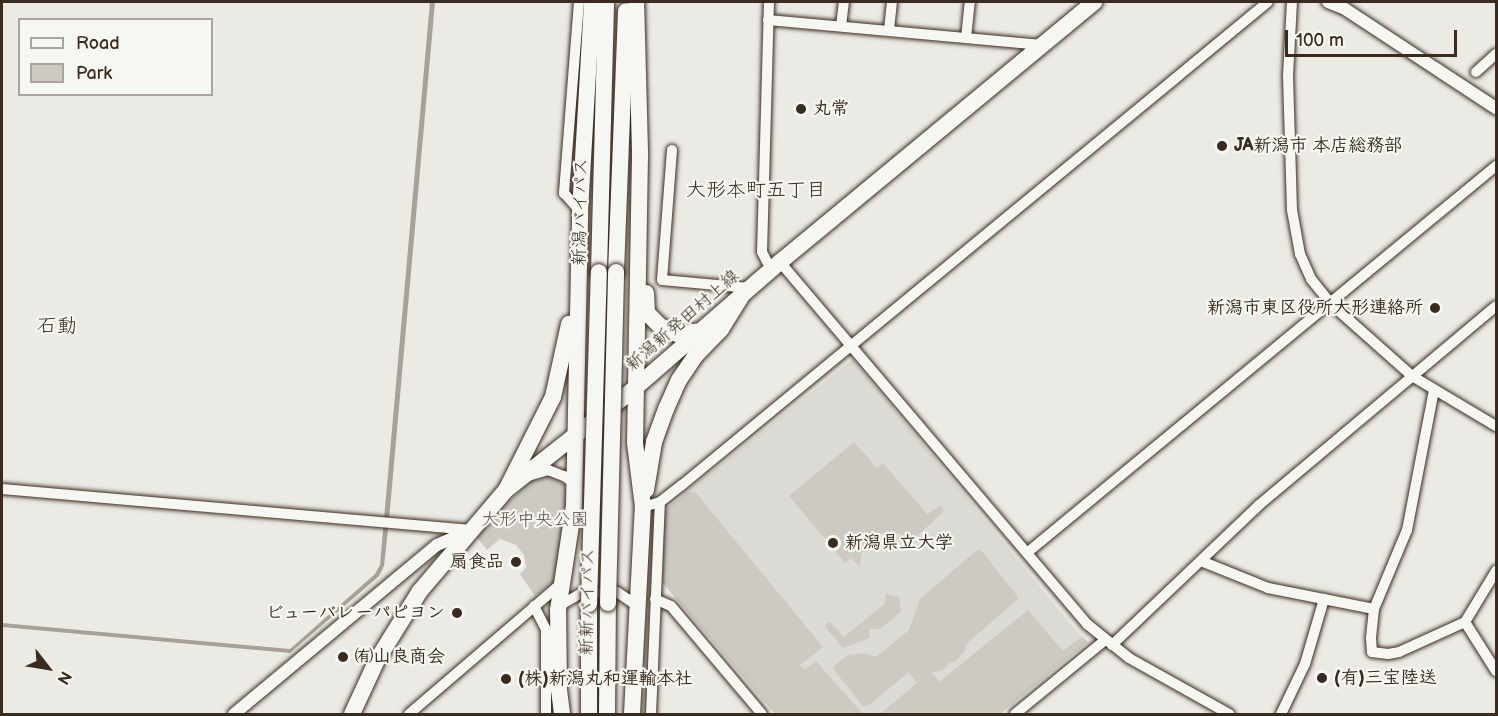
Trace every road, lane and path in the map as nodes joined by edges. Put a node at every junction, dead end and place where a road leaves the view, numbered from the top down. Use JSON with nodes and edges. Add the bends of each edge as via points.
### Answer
{"nodes":[{"id":1,"x":579,"y":2,"type":"edge"},
{"id":2,"x":592,"y":2,"type":"edge"},
{"id":3,"x":606,"y":2,"type":"edge"},
{"id":4,"x":626,"y":2,"type":"edge"},
{"id":5,"x":636,"y":2,"type":"edge"},
{"id":6,"x":769,"y":2,"type":"edge"},
{"id":7,"x":844,"y":2,"type":"edge"},
{"id":8,"x":892,"y":2,"type":"edge"},
{"id":9,"x":970,"y":2,"type":"edge"},
{"id":10,"x":1094,"y":2,"type":"edge"},
{"id":11,"x":1268,"y":2,"type":"edge"},
{"id":12,"x":1292,"y":2,"type":"edge"},
{"id":13,"x":1328,"y":2,"type":"edge"},
{"id":14,"x":768,"y":20,"type":"junction"},
{"id":15,"x":841,"y":26,"type":"junction"},
{"id":16,"x":889,"y":30,"type":"junction"},
{"id":17,"x":966,"y":38,"type":"junction"},
{"id":18,"x":1042,"y":45,"type":"junction"},
{"id":19,"x":1497,"y":54,"type":"edge"},
{"id":20,"x":1476,"y":72,"type":"dead end"},
{"id":21,"x":1497,"y":108,"type":"edge"},
{"id":22,"x":672,"y":150,"type":"dead end"},
{"id":23,"x":1497,"y":166,"type":"edge"},
{"id":24,"x":640,"y":178,"type":"junction"},
{"id":25,"x":580,"y":211,"type":"junction"},
{"id":26,"x":776,"y":266,"type":"junction"},
{"id":27,"x":608,"y":272,"type":"junction"},
{"id":28,"x":577,"y":281,"type":"junction"},
{"id":29,"x":746,"y":292,"type":"junction"},
{"id":30,"x":1331,"y":304,"type":"junction"},
{"id":31,"x":1497,"y":306,"type":"edge"},
{"id":32,"x":699,"y":331,"type":"junction"},
{"id":33,"x":851,"y":347,"type":"junction"},
{"id":34,"x":1412,"y":376,"type":"junction"},
{"id":35,"x":635,"y":388,"type":"junction"},
{"id":36,"x":1434,"y":390,"type":"junction"},
{"id":37,"x":612,"y":418,"type":"joint"},
{"id":38,"x":594,"y":423,"type":"joint"},
{"id":39,"x":1497,"y":426,"type":"edge"},
{"id":40,"x":576,"y":432,"type":"junction"},
{"id":41,"x":520,"y":478,"type":"junction"},
{"id":42,"x":575,"y":484,"type":"junction"},
{"id":43,"x":2,"y":489,"type":"edge"},
{"id":44,"x":506,"y":490,"type":"junction"},
{"id":45,"x":660,"y":502,"type":"junction"},
{"id":46,"x":643,"y":507,"type":"junction"},
{"id":47,"x":471,"y":530,"type":"junction"},
{"id":48,"x":1028,"y":552,"type":"junction"},
{"id":49,"x":1201,"y":561,"type":"junction"},
{"id":50,"x":1497,"y":571,"type":"edge"},
{"id":51,"x":561,"y":598,"type":"junction"},
{"id":52,"x":655,"y":599,"type":"junction"},
{"id":53,"x":1324,"y":599,"type":"junction"},
{"id":54,"x":534,"y":606,"type":"junction"},
{"id":55,"x":638,"y":606,"type":"junction"},
{"id":56,"x":1374,"y":609,"type":"junction"},
{"id":57,"x":1465,"y":622,"type":"junction"},
{"id":58,"x":1109,"y":642,"type":"junction"},
{"id":59,"x":1497,"y":671,"type":"edge"},
{"id":60,"x":234,"y":714,"type":"edge"},
{"id":61,"x":352,"y":714,"type":"edge"},
{"id":62,"x":409,"y":714,"type":"edge"},
{"id":63,"x":546,"y":714,"type":"edge"},
{"id":64,"x":562,"y":714,"type":"edge"},
{"id":65,"x":589,"y":714,"type":"edge"},
{"id":66,"x":607,"y":714,"type":"edge"},
{"id":67,"x":632,"y":714,"type":"edge"},
{"id":68,"x":651,"y":714,"type":"edge"},
{"id":69,"x":762,"y":714,"type":"edge"},
{"id":70,"x":1015,"y":714,"type":"edge"},
{"id":71,"x":1229,"y":714,"type":"edge"},
{"id":72,"x":1281,"y":714,"type":"edge"}],
"edges":[{"from":1,"to":25,"type":"street","via":[[564,193]]},
{"from":2,"to":25,"type":"main road"},
{"from":3,"to":27,"type":"main road","name":"新潟バイパス"},
{"from":4,"to":27,"type":"main road","name":"新潟バイパス"},
{"from":5,"to":24,"type":"main road"},
{"from":6,"to":14,"type":"street"},
{"from":7,"to":15,"type":"street"},
{"from":8,"to":16,"type":"street"},
{"from":9,"to":17,"type":"street"},
{"from":10,"to":18,"type":"main road","name":"新潟新発田村上線"},
{"from":11,"to":33,"type":"street"},
{"from":12,"to":30,"type":"street","via":[[1288,76],[1295,235],[1311,279]]},
{"from":13,"to":21,"type":"street","via":[[1345,9]]},
{"from":14,"to":15,"type":"street"},
{"from":14,"to":26,"type":"street","via":[[762,252]]},
{"from":15,"to":16,"type":"street"},
{"from":16,"to":17,"type":"street"},
{"from":17,"to":18,"type":"street"},
{"from":18,"to":26,"type":"main road","name":"新潟新発田村上線"},
{"from":19,"to":20,"type":"street"},
{"from":22,"to":29,"type":"street","via":[[662,280]]},
{"from":23,"to":30,"type":"street"},
{"from":24,"to":32,"type":"main road","via":[[647,313],[660,326],[677,334]]},
{"from":24,"to":35,"type":"main road"},
{"from":25,"to":28,"type":"main road"},
{"from":26,"to":29,"type":"main road","name":"新潟新発田村上線"},
{"from":26,"to":33,"type":"street"},
{"from":27,"to":37,"type":"main road","name":"新潟バイパス","bridge":true},
{"from":27,"to":38,"type":"main road","name":"新潟バイパス","bridge":true},
{"from":28,"to":40,"type":"main road"},
{"from":28,"to":44,"type":"main road","via":[[553,398]]},
{"from":29,"to":32,"type":"main road","name":"新潟新発田村上線"},
{"from":29,"to":46,"type":"main road","via":[[696,355],[666,409],[654,442]]},
{"from":30,"to":34,"type":"street"},
{"from":30,"to":48,"type":"street"},
{"from":31,"to":34,"type":"street"},
{"from":32,"to":35,"type":"main road","name":"新潟新発田村上線"},
{"from":33,"to":45,"type":"street"},
{"from":33,"to":48,"type":"street"},
{"from":34,"to":36,"type":"street"},
{"from":34,"to":49,"type":"street","via":[[1259,505]]},
{"from":35,"to":40,"type":"main road","name":"新潟新発田村上線"},
{"from":35,"to":46,"type":"main road","via":[[635,443]]},
{"from":36,"to":39,"type":"street"},
{"from":36,"to":56,"type":"street","via":[[1407,530]]},
{"from":37,"to":66,"type":"main road","name":"新新バイパス","bridge":true},
{"from":38,"to":65,"type":"main road","name":"新新バイパス","bridge":true},
{"from":40,"to":41,"type":"main road","name":"新潟新発田村上線"},
{"from":40,"to":42,"type":"main road"},
{"from":41,"to":42,"type":"street","via":[[548,470]]},
{"from":41,"to":44,"type":"main road","name":"新潟新発田村上線"},
{"from":42,"to":51,"type":"main road"},
{"from":43,"to":47,"type":"street"},
{"from":44,"to":47,"type":"main road","name":"新潟新発田村上線"},
{"from":45,"to":46,"type":"street"},
{"from":45,"to":52,"type":"street"},
{"from":46,"to":55,"type":"main road"},
{"from":47,"to":60,"type":"street","via":[[437,545]]},
{"from":47,"to":61,"type":"main road","name":"新潟新発田村上線","via":[[420,591],[377,660]]},
{"from":48,"to":58,"type":"street","via":[[1087,624]]},
{"from":49,"to":53,"type":"street","via":[[1268,588]]},
{"from":49,"to":58,"type":"street"},
{"from":50,"to":57,"type":"street"},
{"from":51,"to":54,"type":"street","via":[[556,588]]},
{"from":51,"to":55,"type":"street","via":[[617,592]]},
{"from":51,"to":64,"type":"main road"},
{"from":52,"to":68,"type":"street"},
{"from":52,"to":69,"type":"street","via":[[671,606]]},
{"from":53,"to":56,"type":"street"},
{"from":53,"to":72,"type":"street","via":[[1305,664]]},
{"from":54,"to":62,"type":"street","via":[[488,650]]},
{"from":54,"to":63,"type":"street","via":[[546,630]]},
{"from":55,"to":67,"type":"main road"},
{"from":56,"to":57,"type":"street","via":[[1372,652],[1399,652]]},
{"from":57,"to":59,"type":"street"},
{"from":58,"to":70,"type":"street"},
{"from":58,"to":71,"type":"street","via":[[1129,658]]}]}
